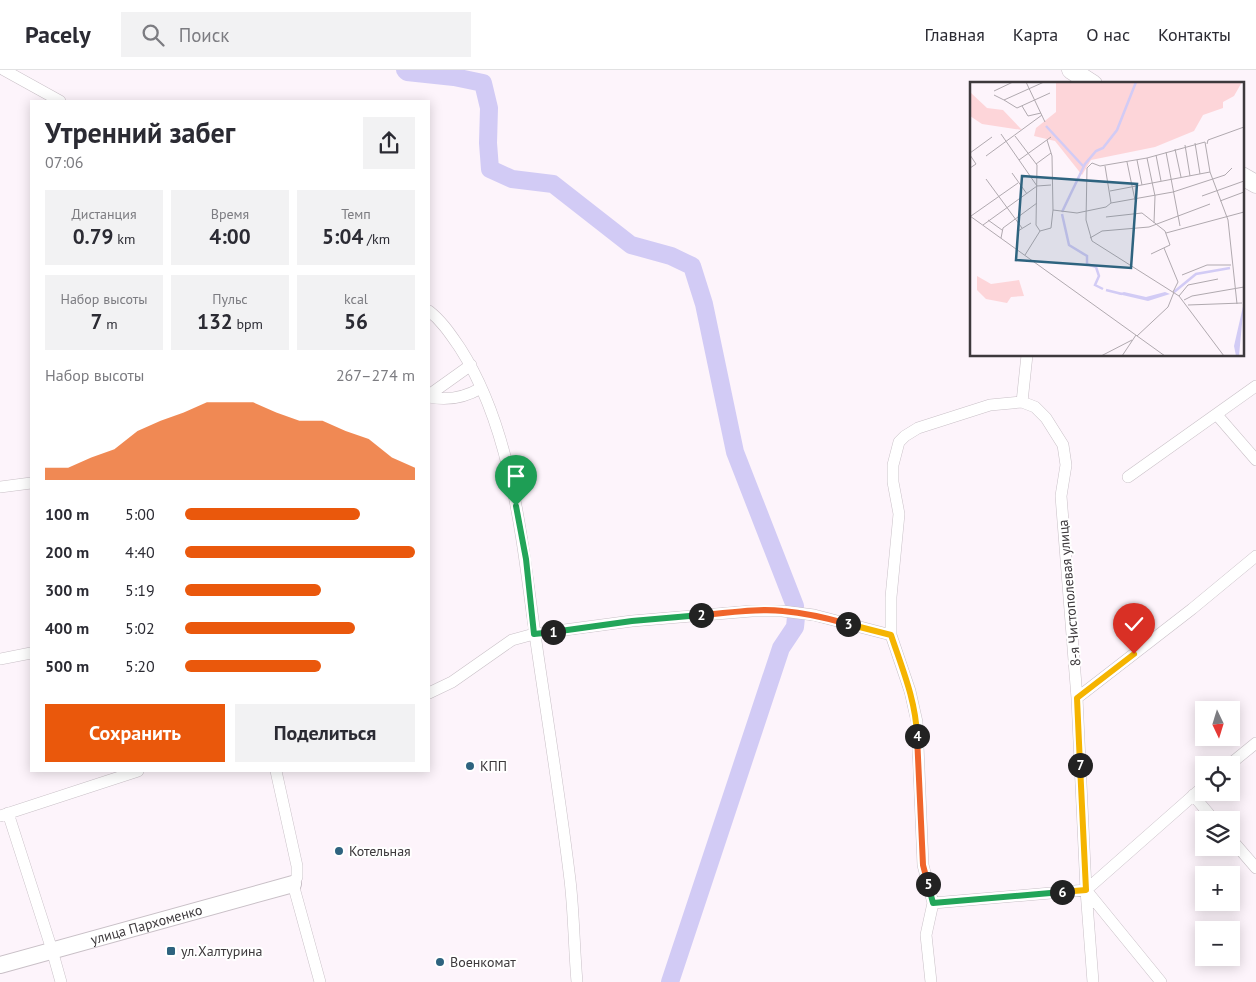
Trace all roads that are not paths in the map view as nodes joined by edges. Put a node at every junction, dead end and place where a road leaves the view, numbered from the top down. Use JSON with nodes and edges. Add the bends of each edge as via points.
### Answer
{"nodes":[{"id":1,"x":4,"y":70,"type":"edge"},
{"id":2,"x":1071,"y":70,"type":"edge"},
{"id":3,"x":1090,"y":82,"type":"edge"},
{"id":4,"x":58,"y":100,"type":"edge"},
{"id":5,"x":1244,"y":177,"type":"edge"},
{"id":6,"x":1256,"y":184,"type":"edge"},
{"id":7,"x":430,"y":312,"type":"edge"},
{"id":8,"x":1026,"y":356,"type":"edge"},
{"id":9,"x":471,"y":365,"type":"junction"},
{"id":10,"x":1256,"y":386,"type":"edge"},
{"id":11,"x":481,"y":388,"type":"junction"},
{"id":12,"x":430,"y":395,"type":"edge"},
{"id":13,"x":430,"y":396,"type":"edge"},
{"id":14,"x":1022,"y":402,"type":"junction"},
{"id":15,"x":1217,"y":415,"type":"junction"},
{"id":16,"x":1256,"y":460,"type":"edge"},
{"id":17,"x":1128,"y":477,"type":"dead end"},
{"id":18,"x":30,"y":483,"type":"edge"},
{"id":19,"x":0,"y":487,"type":"edge"},
{"id":20,"x":1256,"y":556,"type":"edge"},
{"id":21,"x":534,"y":634,"type":"junction"},
{"id":22,"x":891,"y":635,"type":"junction"},
{"id":23,"x":30,"y":653,"type":"edge"},
{"id":24,"x":0,"y":659,"type":"edge"},
{"id":25,"x":430,"y":693,"type":"edge"},
{"id":26,"x":1077,"y":698,"type":"junction"},
{"id":27,"x":1256,"y":743,"type":"edge"},
{"id":28,"x":1240,"y":757,"type":"edge"},
{"id":29,"x":135,"y":772,"type":"edge"},
{"id":30,"x":276,"y":772,"type":"edge"},
{"id":31,"x":1193,"y":795,"type":"joint"},
{"id":32,"x":1206,"y":811,"type":"edge"},
{"id":33,"x":4,"y":814,"type":"edge"},
{"id":34,"x":1240,"y":849,"type":"edge"},
{"id":35,"x":1256,"y":868,"type":"edge"},
{"id":36,"x":294,"y":884,"type":"junction"},
{"id":37,"x":1086,"y":890,"type":"junction"},
{"id":38,"x":933,"y":903,"type":"junction"},
{"id":39,"x":52,"y":950,"type":"junction"},
{"id":40,"x":0,"y":965,"type":"edge"},
{"id":41,"x":61,"y":982,"type":"edge"},
{"id":42,"x":320,"y":982,"type":"edge"},
{"id":43,"x":577,"y":982,"type":"edge"},
{"id":44,"x":931,"y":982,"type":"edge"},
{"id":45,"x":1093,"y":982,"type":"edge"},
{"id":46,"x":1161,"y":982,"type":"edge"}],
"edges":[{"from":1,"to":4,"type":"street"},
{"from":2,"to":3,"type":"main road"},
{"from":5,"to":6,"type":"main road"},
{"from":7,"to":9,"type":"street","via":[[448,329]]},
{"from":8,"to":14,"type":"street"},
{"from":9,"to":11,"type":"street"},
{"from":9,"to":12,"type":"street"},
{"from":10,"to":15,"type":"street"},
{"from":11,"to":13,"type":"street","via":[[463,397],[444,400]]},
{"from":11,"to":21,"type":"street","via":[[504,452],[516,506],[526,559]]},
{"from":14,"to":22,"type":"street","via":[[990,406],[918,428],[899,442],[893,465],[899,514],[891,597]]},
{"from":14,"to":26,"type":"street","name":"8-я Чистополевая улица","via":[[1046,418],[1063,445],[1066,465],[1061,496]]},
{"from":15,"to":16,"type":"street"},
{"from":15,"to":17,"type":"street"},
{"from":18,"to":19,"type":"street"},
{"from":20,"to":26,"type":"street"},
{"from":21,"to":22,"type":"street","via":[[632,621],[782,611],[814,615]]},
{"from":21,"to":25,"type":"street","via":[[512,640]]},
{"from":21,"to":43,"type":"street","via":[[570,881]]},
{"from":22,"to":38,"type":"street","via":[[910,691],[916,722],[923,865]]},
{"from":23,"to":24,"type":"street"},
{"from":26,"to":37,"type":"street","name":"8-я Чистополевая улица"},
{"from":27,"to":28,"type":"street"},
{"from":29,"to":33,"type":"street"},
{"from":30,"to":36,"type":"street","via":[[297,866]]},
{"from":31,"to":32,"type":"street"},
{"from":31,"to":37,"type":"street"},
{"from":33,"to":39,"type":"street"},
{"from":34,"to":35,"type":"street"},
{"from":36,"to":39,"type":"street","name":"улица Пархоменко"},
{"from":36,"to":42,"type":"street"},
{"from":37,"to":38,"type":"street"},
{"from":37,"to":45,"type":"street","name":"8-я Чистополевая улица"},
{"from":37,"to":46,"type":"street"},
{"from":38,"to":44,"type":"street","via":[[926,935]]},
{"from":39,"to":40,"type":"street","name":"улица Пархоменко"},
{"from":39,"to":41,"type":"street"}]}
